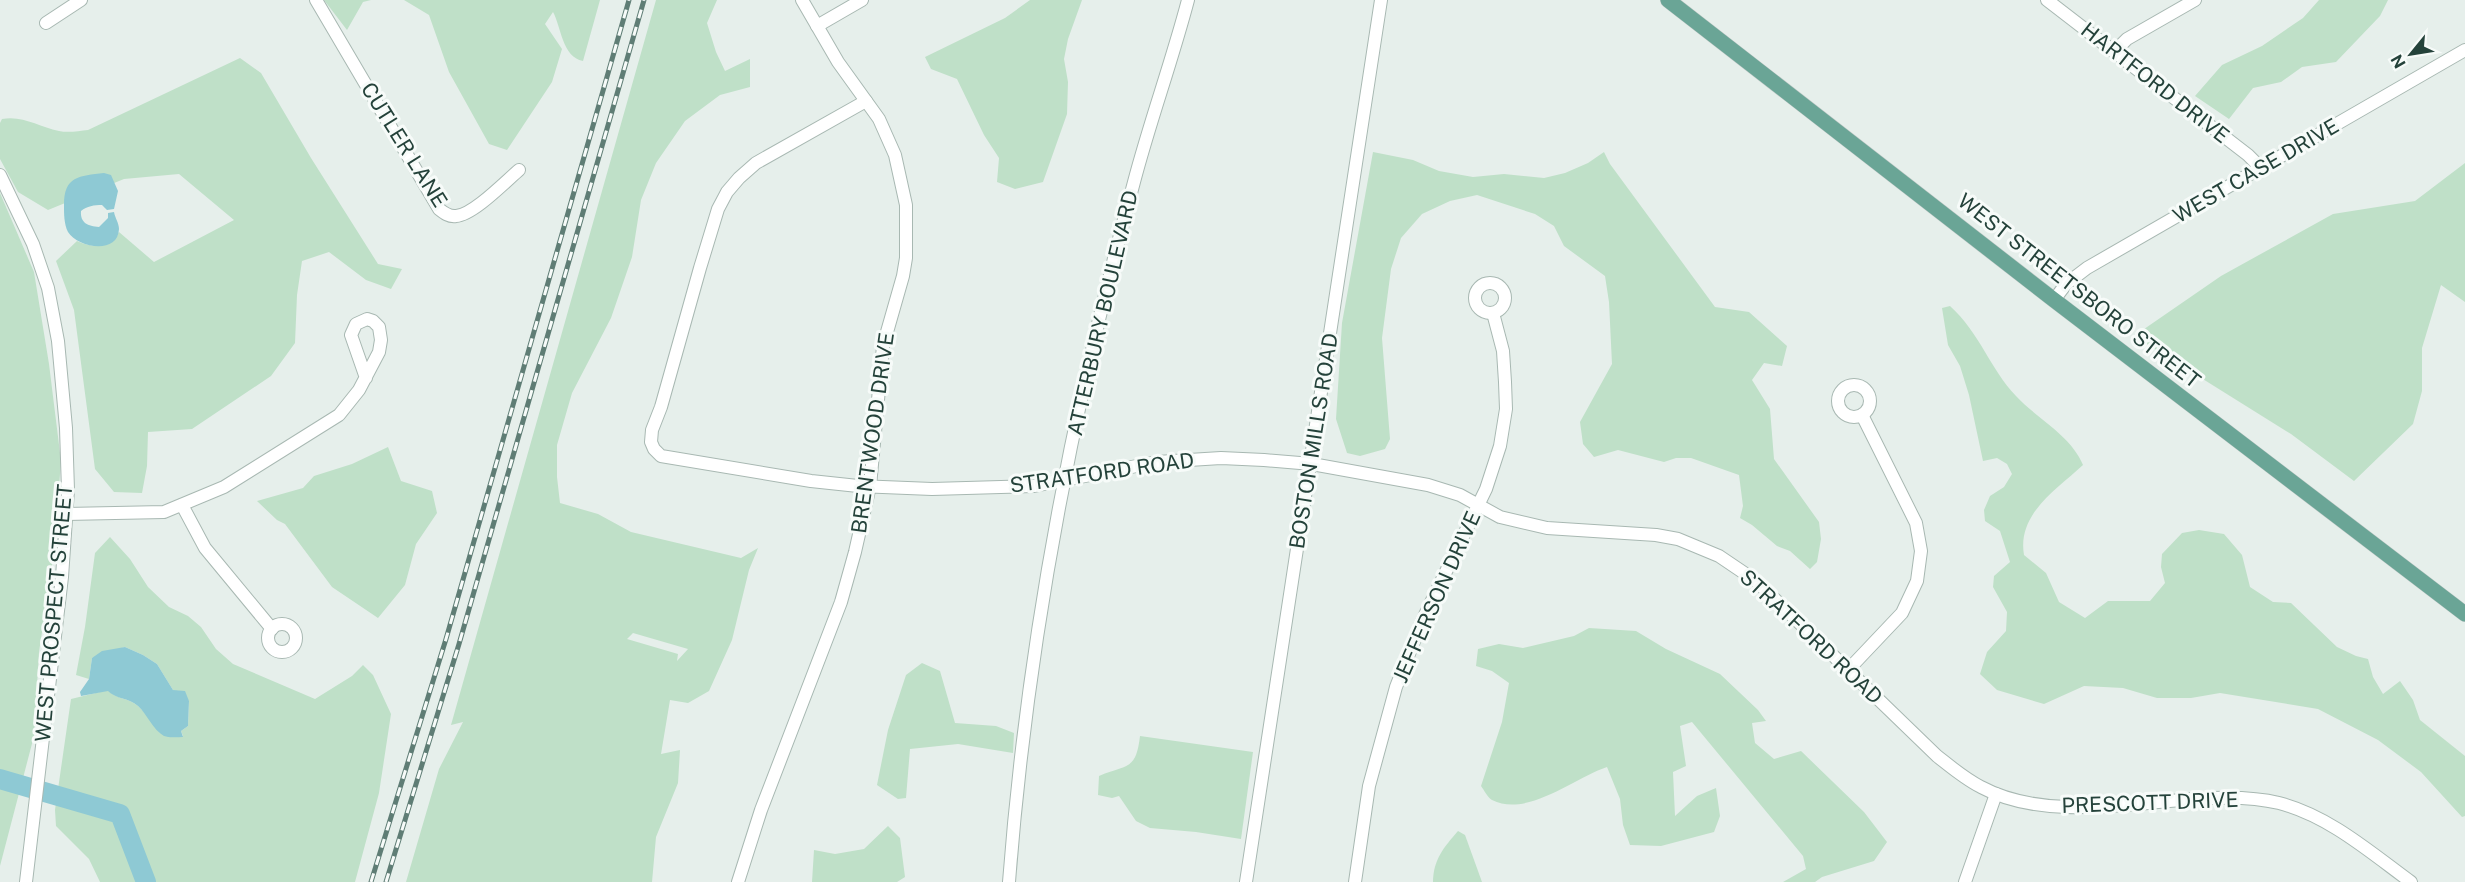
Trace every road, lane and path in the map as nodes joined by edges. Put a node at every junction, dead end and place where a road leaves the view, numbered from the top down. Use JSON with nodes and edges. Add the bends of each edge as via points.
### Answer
{"nodes":[{"id":1,"x":81,"y":0,"type":"edge"},
{"id":2,"x":316,"y":0,"type":"edge"},
{"id":3,"x":802,"y":0,"type":"edge"},
{"id":4,"x":862,"y":0,"type":"edge"},
{"id":5,"x":1188,"y":0,"type":"edge"},
{"id":6,"x":1381,"y":0,"type":"edge"},
{"id":7,"x":1668,"y":0,"type":"edge"},
{"id":8,"x":2047,"y":0,"type":"edge"},
{"id":9,"x":2194,"y":0,"type":"edge"},
{"id":10,"x":46,"y":23,"type":"dead end"},
{"id":11,"x":817,"y":26,"type":"junction"},
{"id":12,"x":2465,"y":50,"type":"edge"},
{"id":13,"x":2114,"y":52,"type":"junction"},
{"id":14,"x":866,"y":101,"type":"junction"},
{"id":15,"x":2260,"y":168,"type":"junction"},
{"id":16,"x":519,"y":170,"type":"dead end"},
{"id":17,"x":0,"y":175,"type":"edge"},
{"id":18,"x":2054,"y":300,"type":"junction"},
{"id":19,"x":1493,"y":313,"type":"dead end"},
{"id":20,"x":366,"y":378,"type":"dead end"},
{"id":21,"x":1862,"y":415,"type":"dead end"},
{"id":22,"x":1311,"y":464,"type":"junction"},
{"id":23,"x":1065,"y":480,"type":"junction"},
{"id":24,"x":870,"y":486,"type":"junction"},
{"id":25,"x":182,"y":505,"type":"junction"},
{"id":26,"x":1478,"y":505,"type":"junction"},
{"id":27,"x":66,"y":514,"type":"junction"},
{"id":28,"x":2465,"y":615,"type":"edge"},
{"id":29,"x":272,"y":629,"type":"dead end"},
{"id":30,"x":1848,"y":670,"type":"junction"},
{"id":31,"x":1996,"y":794,"type":"junction"},
{"id":32,"x":26,"y":882,"type":"edge"},
{"id":33,"x":738,"y":882,"type":"edge"},
{"id":34,"x":1009,"y":882,"type":"edge"},
{"id":35,"x":1246,"y":882,"type":"edge"},
{"id":36,"x":1355,"y":882,"type":"edge"},
{"id":37,"x":1965,"y":882,"type":"edge"},
{"id":38,"x":2411,"y":882,"type":"edge"}],
"edges":[{"from":1,"to":10,"type":"street"},
{"from":2,"to":16,"type":"street","name":"CUTLER LANE","via":[[439,209],[452,216],[469,212]]},
{"from":3,"to":11,"type":"street","name":"BRENTWOOD DRIVE"},
{"from":4,"to":11,"type":"street"},
{"from":5,"to":23,"type":"street","name":"ATTERBURY BOULEVARD","via":[[1128,205]]},
{"from":6,"to":22,"type":"street","name":"BOSTON MILLS ROAD"},
{"from":7,"to":18,"type":"main road","name":"WEST STREETSBORO STREET"},
{"from":8,"to":13,"type":"street","name":"HARTFORD DRIVE"},
{"from":9,"to":13,"type":"street","via":[[2127,39]]},
{"from":11,"to":14,"type":"street","name":"BRENTWOOD DRIVE"},
{"from":12,"to":15,"type":"street","name":"WEST CASE DRIVE"},
{"from":13,"to":15,"type":"street","name":"HARTFORD DRIVE"},
{"from":14,"to":24,"type":"street","name":"BRENTWOOD DRIVE","via":[[896,155],[907,230],[903,276],[883,346]]},
{"from":14,"to":24,"type":"street","name":"STRATFORD ROAD","via":[[756,163],[727,192],[700,268],[651,442],[661,456],[680,460],[811,481]]},
{"from":15,"to":18,"type":"street","name":"WEST CASE DRIVE","via":[[2080,273]]},
{"from":17,"to":27,"type":"street","name":"WEST PROSPECT STREET","via":[[33,244],[53,307],[66,428]]},
{"from":18,"to":28,"type":"main road","name":"WEST STREETSBORO STREET"},
{"from":19,"to":26,"type":"street","name":"JEFFERSON DRIVE","via":[[1503,351],[1506,409],[1500,446]]},
{"from":20,"to":25,"type":"street","via":[[339,415],[224,488]]},
{"from":21,"to":30,"type":"street","via":[[1916,523],[1922,551],[1917,581],[1902,612]]},
{"from":22,"to":23,"type":"street","name":"STRATFORD ROAD","via":[[1183,460]]},
{"from":22,"to":26,"type":"street","name":"STRATFORD ROAD","via":[[1428,485]]},
{"from":22,"to":35,"type":"street","name":"BOSTON MILLS ROAD"},
{"from":23,"to":24,"type":"street","name":"STRATFORD ROAD","via":[[1034,486],[970,489]]},
{"from":23,"to":34,"type":"street","name":"ATTERBURY BOULEVARD","via":[[1034,664]]},
{"from":24,"to":33,"type":"street","name":"BRENTWOOD DRIVE","via":[[841,602],[761,810]]},
{"from":25,"to":27,"type":"street","via":[[164,512]]},
{"from":25,"to":29,"type":"street","via":[[205,548]]},
{"from":26,"to":30,"type":"street","name":"STRATFORD ROAD","via":[[1500,517],[1547,528],[1656,535],[1701,547],[1756,581]]},
{"from":26,"to":36,"type":"street","name":"JEFFERSON DRIVE","via":[[1422,621],[1396,687],[1369,786]]},
{"from":27,"to":32,"type":"street","name":"WEST PROSPECT STREET"},
{"from":30,"to":31,"type":"street","name":"STRATFORD ROAD","via":[[1937,756],[1964,777]]},
{"from":31,"to":37,"type":"street"},
{"from":31,"to":38,"type":"street","name":"PRESCOTT DRIVE","via":[[2061,808],[2225,797],[2277,802],[2306,811],[2338,829]]}]}
